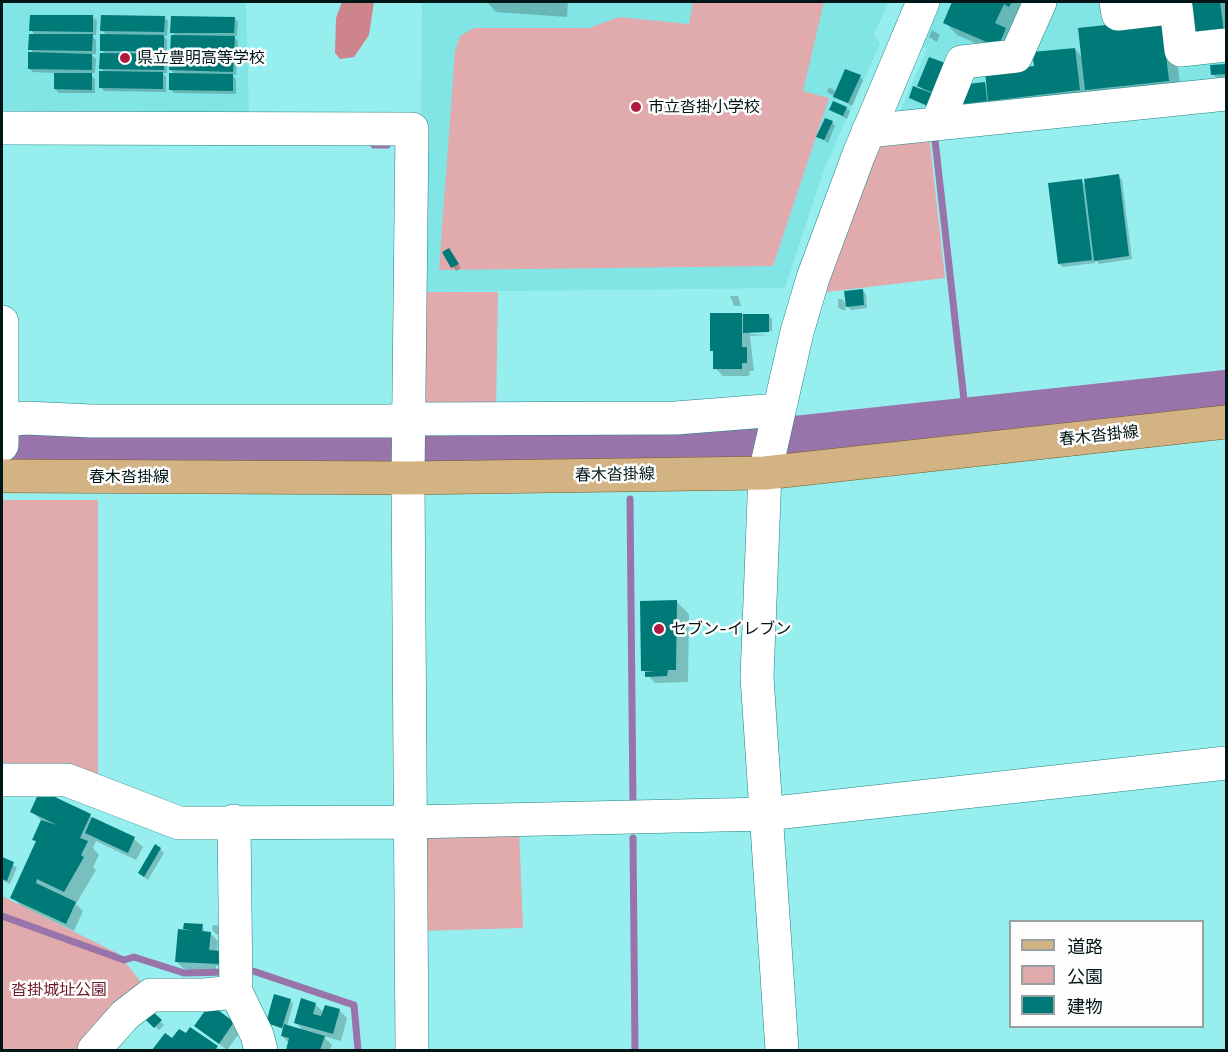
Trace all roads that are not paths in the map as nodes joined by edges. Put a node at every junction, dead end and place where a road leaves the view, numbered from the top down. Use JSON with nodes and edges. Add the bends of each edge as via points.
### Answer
{"nodes":[{"id":1,"x":923,"y":2,"type":"edge"},
{"id":2,"x":1040,"y":2,"type":"edge"},
{"id":3,"x":1116,"y":2,"type":"edge"},
{"id":4,"x":1227,"y":45,"type":"edge"},
{"id":5,"x":1181,"y":50,"type":"junction"},
{"id":6,"x":1227,"y":94,"type":"edge"},
{"id":7,"x":1186,"y":98,"type":"junction"},
{"id":8,"x":8,"y":123,"type":"edge"},
{"id":9,"x":937,"y":124,"type":"junction"},
{"id":10,"x":868,"y":131,"type":"junction"},
{"id":11,"x":2,"y":322,"type":"edge"},
{"id":12,"x":778,"y":410,"type":"junction"},
{"id":13,"x":1227,"y":422,"type":"edge"},
{"id":14,"x":410,"y":423,"type":"junction"},
{"id":15,"x":2,"y":429,"type":"edge"},
{"id":16,"x":409,"y":470,"type":"junction"},
{"id":17,"x":765,"y":473,"type":"junction"},
{"id":18,"x":2,"y":476,"type":"edge"},
{"id":19,"x":1227,"y":763,"type":"edge"},
{"id":20,"x":2,"y":780,"type":"edge"},
{"id":21,"x":766,"y":814,"type":"junction"},
{"id":22,"x":234,"y":821,"type":"junction"},
{"id":23,"x":411,"y":822,"type":"junction"},
{"id":24,"x":236,"y":992,"type":"junction"},
{"id":25,"x":94,"y":1050,"type":"edge"},
{"id":26,"x":261,"y":1050,"type":"edge"},
{"id":27,"x":412,"y":1050,"type":"edge"},
{"id":28,"x":782,"y":1050,"type":"edge"}],
"edges":[{"from":1,"to":10,"type":"street"},
{"from":2,"to":9,"type":"street","via":[[1016,56],[962,62]]},
{"from":3,"to":5,"type":"street","via":[[1118,14],[1176,7]]},
{"from":4,"to":5,"type":"street"},
{"from":5,"to":7,"type":"street"},
{"from":6,"to":7,"type":"street"},
{"from":7,"to":9,"type":"street"},
{"from":8,"to":14,"type":"street","via":[[412,129]]},
{"from":9,"to":10,"type":"street"},
{"from":10,"to":12,"type":"street","via":[[813,278]]},
{"from":11,"to":15,"type":"street"},
{"from":12,"to":14,"type":"street","via":[[676,418]]},
{"from":12,"to":17,"type":"street"},
{"from":13,"to":17,"type":"main road","name":"春木沓掛線"},
{"from":14,"to":15,"type":"street","via":[[26,418]]},
{"from":14,"to":16,"type":"street"},
{"from":16,"to":17,"type":"main road","name":"春木沓掛線"},
{"from":16,"to":18,"type":"main road","name":"春木沓掛線"},
{"from":16,"to":23,"type":"street"},
{"from":17,"to":21,"type":"street","via":[[757,677]]},
{"from":19,"to":21,"type":"street"},
{"from":20,"to":22,"type":"street","via":[[68,780],[179,823]]},
{"from":21,"to":23,"type":"street"},
{"from":21,"to":28,"type":"street"},
{"from":22,"to":23,"type":"street"},
{"from":22,"to":24,"type":"street"},
{"from":23,"to":27,"type":"street"},
{"from":24,"to":25,"type":"street","via":[[151,995]]},
{"from":24,"to":26,"type":"street"}]}
